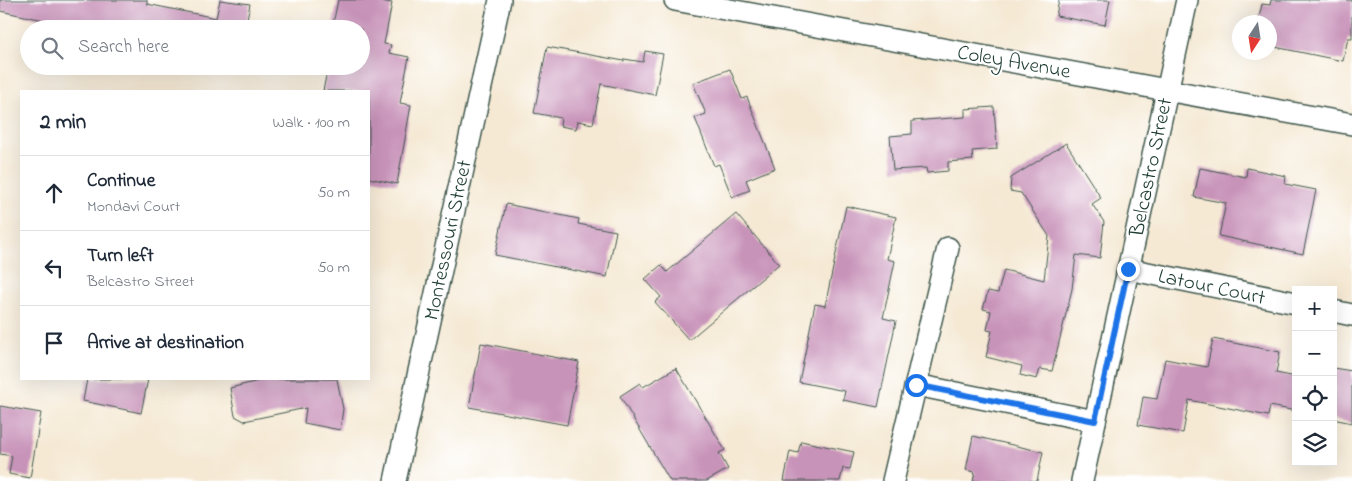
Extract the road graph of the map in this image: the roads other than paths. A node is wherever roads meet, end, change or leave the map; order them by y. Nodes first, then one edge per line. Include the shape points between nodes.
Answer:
1 (500, 0) edge
2 (675, 0) edge
3 (1187, 0) edge
4 (1166, 89) junction
5 (1352, 124) edge
6 (948, 248) dead end
7 (1128, 269) junction
8 (1292, 302) edge
9 (1337, 312) edge
10 (1352, 315) edge
11 (916, 385) junction
12 (1095, 421) junction
13 (395, 481) edge
14 (893, 481) edge
15 (1082, 481) edge

1 - 13 street, Montessouri Street
2 - 4 street, Coley Avenue
3 - 4 street, Belcastro Street
4 - 5 street, Coley Avenue
4 - 7 street, Belcastro Street
6 - 11 street
7 - 8 street, Latour Court
7 - 12 street, Belcastro Street
9 - 10 street
11 - 12 street
11 - 14 street
12 - 15 street, Belcastro Street

